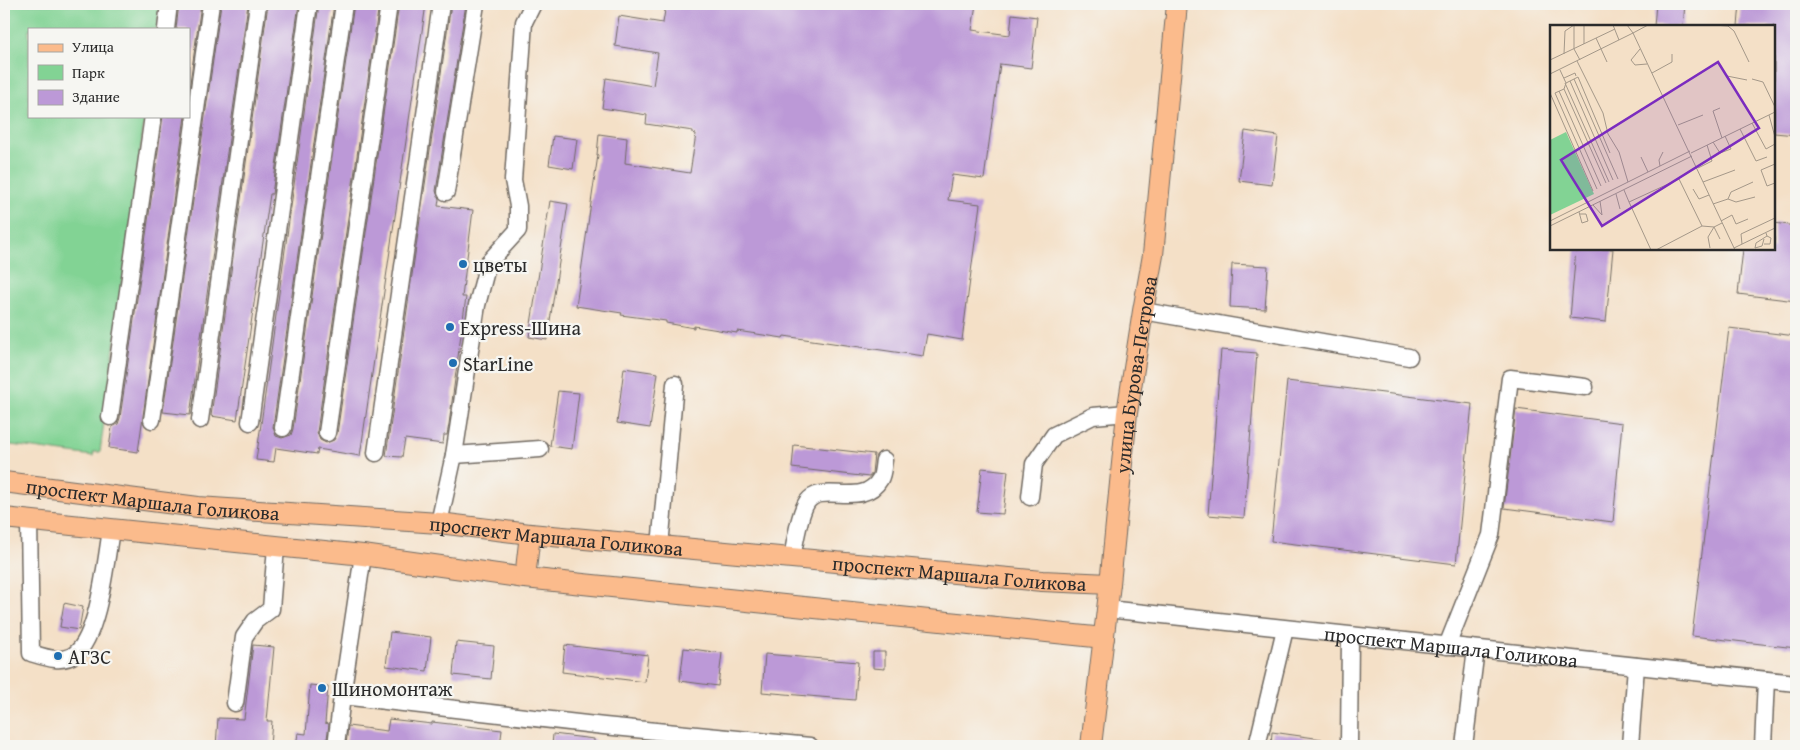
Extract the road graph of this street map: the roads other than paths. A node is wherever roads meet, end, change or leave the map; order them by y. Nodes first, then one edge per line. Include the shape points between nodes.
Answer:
1 (169, 4) edge
2 (211, 4) edge
3 (258, 4) edge
4 (309, 4) edge
5 (344, 4) edge
6 (389, 4) edge
7 (441, 4) edge
8 (476, 4) edge
9 (533, 4) edge
10 (1177, 4) edge
11 (166, 28) edge
12 (153, 118) edge
13 (446, 192) dead end
14 (1143, 311) junction
15 (1409, 356) dead end
16 (675, 384) dead end
17 (1585, 387) dead end
18 (1127, 413) junction
19 (110, 417) dead end
20 (152, 420) dead end
21 (200, 420) dead end
22 (250, 422) dead end
23 (283, 428) dead end
24 (327, 433) dead end
25 (540, 449) dead end
26 (376, 453) dead end
27 (454, 455) junction
28 (884, 460) dead end
29 (4, 482) edge
30 (1030, 497) dead end
31 (4, 518) edge
32 (29, 521) junction
33 (439, 523) junction
34 (111, 530) junction
35 (530, 534) junction
36 (276, 546) junction
37 (660, 546) junction
38 (363, 555) junction
39 (792, 558) junction
40 (525, 578) junction
41 (1110, 584) junction
42 (1107, 609) junction
43 (1285, 629) junction
44 (1350, 636) junction
45 (1104, 638) junction
46 (1447, 646) junction
47 (1476, 649) junction
48 (1636, 666) junction
49 (1766, 680) junction
50 (1796, 683) edge
51 (342, 696) junction
52 (234, 703) dead end
53 (336, 746) edge
54 (810, 746) edge
55 (1091, 746) edge
56 (1257, 746) edge
57 (1349, 746) edge
58 (1464, 746) edge
59 (1630, 746) edge
60 (1763, 746) edge

1 - 11 street
2 - 20 street
3 - 21 street
4 - 22 street
5 - 23 street
6 - 24 street
7 - 26 street
8 - 13 street
9 - 27 street via 524,22 515,151 518,230 488,263 474,323
10 - 14 main road, улица Бурова-Петрова via 1153,255
12 - 19 street
14 - 15 street
14 - 18 main road, улица Бурова-Петрова
16 - 37 street
17 - 46 street via 1510,378 1491,535
18 - 30 street via 1093,416 1054,435 1034,464
18 - 41 main road, улица Бурова-Петрова
25 - 27 street
27 - 33 street
28 - 39 street via 881,478 870,490 855,494 817,494 807,502
29 - 33 main road, проспект Маршала Голикова via 198,507
31 - 32 main road, проспект Маршала Голикова
32 - 34 main road, проспект Маршала Голикова
32 - 34 street via 31,653 56,660 75,655 88,640 98,607
33 - 35 main road, проспект Маршала Голикова
34 - 36 main road, проспект Маршала Голикова
35 - 37 main road, проспект Маршала Голикова
35 - 40 main road
36 - 38 main road, проспект Маршала Голикова
36 - 52 street via 271,610 255,621 244,637
37 - 39 main road, проспект Маршала Голикова
38 - 40 main road, проспект Маршала Голикова
38 - 51 street
39 - 41 main road, проспект Маршала Голикова via 1042,581
40 - 45 main road, проспект Маршала Голикова
41 - 42 main road, улица Бурова-Петрова
42 - 43 street, проспект Маршала Голикова
42 - 45 main road, улица Бурова-Петрова
43 - 44 street, проспект Маршала Голикова
43 - 56 street
44 - 46 street, проспект Маршала Голикова
44 - 57 street
45 - 55 main road, улица Бурова-Петрова
46 - 47 street, проспект Маршала Голикова
47 - 48 street, проспект Маршала Голикова
47 - 58 street
48 - 49 street, проспект Маршала Голикова
48 - 59 street
49 - 50 street, проспект Маршала Голикова
49 - 60 street
51 - 53 street
51 - 54 street

